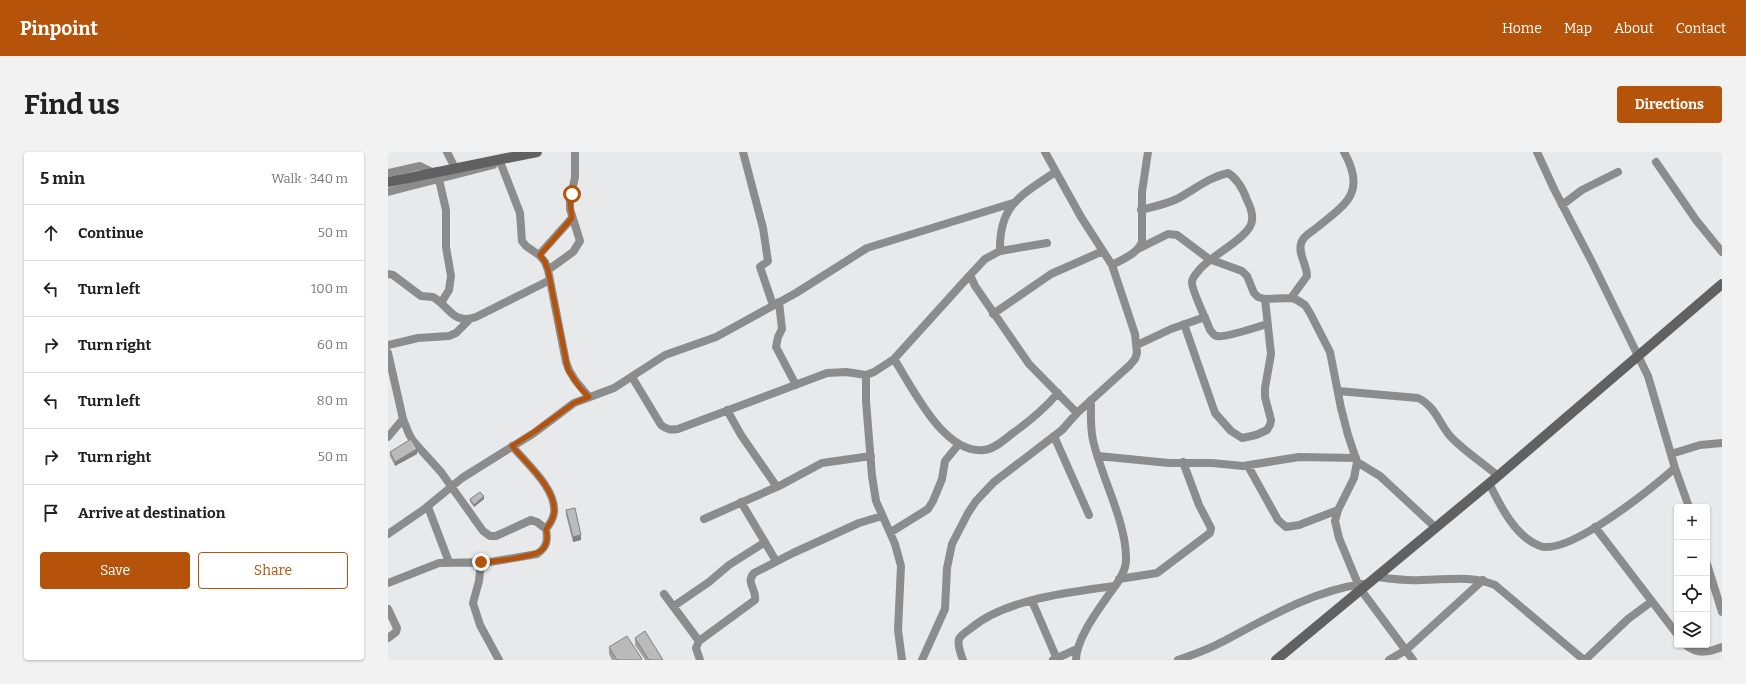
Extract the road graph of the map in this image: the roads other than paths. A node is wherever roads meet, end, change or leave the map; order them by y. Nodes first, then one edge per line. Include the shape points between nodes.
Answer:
1 (447, 152) edge
2 (537, 152) edge
3 (575, 152) edge
4 (743, 152) edge
5 (1045, 152) edge
6 (1148, 152) edge
7 (1344, 152) edge
8 (1537, 152) edge
9 (499, 159) junction
10 (1656, 162) dead end
11 (455, 168) junction
12 (1055, 172) junction
13 (1618, 172) dead end
14 (388, 173) edge
15 (436, 174) junction
16 (388, 182) edge
17 (388, 192) edge
18 (1013, 203) junction
19 (1562, 205) junction
20 (1141, 210) junction
21 (572, 218) junction
22 (1047, 243) dead end
23 (1140, 248) junction
24 (1000, 251) junction
25 (1103, 251) junction
26 (1722, 252) edge
27 (540, 255) junction
28 (1209, 259) junction
29 (1112, 265) junction
30 (548, 270) junction
31 (388, 274) edge
32 (970, 275) junction
33 (550, 280) junction
34 (1722, 284) edge
35 (1291, 298) junction
36 (1265, 299) junction
37 (441, 302) junction
38 (776, 303) junction
39 (993, 314) junction
40 (1205, 317) junction
41 (469, 320) junction
42 (1184, 324) junction
43 (1267, 324) junction
44 (388, 345) edge
45 (1137, 345) junction
46 (388, 353) edge
47 (1640, 356) junction
48 (894, 359) junction
49 (866, 374) junction
50 (632, 377) junction
51 (796, 385) junction
52 (1338, 391) junction
53 (1058, 393) junction
54 (589, 397) junction
55 (1091, 400) junction
56 (727, 410) junction
57 (1077, 413) junction
58 (402, 419) junction
59 (1054, 436) junction
60 (388, 437) edge
61 (1722, 443) edge
62 (960, 444) junction
63 (512, 446) junction
64 (1671, 454) junction
65 (871, 456) junction
66 (1098, 456) junction
67 (1356, 460) junction
68 (1183, 462) junction
69 (1248, 466) junction
70 (1675, 468) junction
71 (1498, 476) junction
72 (1489, 483) junction
73 (451, 486) junction
74 (777, 487) junction
75 (741, 502) junction
76 (1688, 504) edge
77 (428, 507) junction
78 (1338, 510) junction
79 (1089, 515) dead end
80 (882, 516) junction
81 (704, 519) dead end
82 (1595, 527) junction
83 (1436, 528) junction
84 (546, 529) junction
85 (890, 532) junction
86 (388, 534) edge
87 (765, 542) junction
88 (776, 561) junction
89 (449, 562) junction
90 (481, 562) junction
91 (1710, 574) edge
92 (1119, 579) junction
93 (1374, 580) junction
94 (1483, 580) junction
95 (388, 583) edge
96 (1115, 586) junction
97 (1360, 587) junction
98 (664, 594) dead end
99 (1032, 601) junction
100 (1652, 602) junction
101 (674, 606) junction
102 (388, 608) edge
103 (1722, 612) edge
104 (1674, 630) edge
105 (388, 638) edge
106 (699, 641) junction
107 (1722, 647) edge
108 (1691, 648) edge
109 (1077, 649) junction
110 (1406, 650) junction
111 (1055, 659) edge
112 (499, 660) edge
113 (700, 660) edge
114 (902, 660) edge
115 (922, 660) edge
116 (963, 660) edge
117 (1076, 660) edge
118 (1178, 660) edge
119 (1276, 660) edge
120 (1389, 660) edge
121 (1413, 660) edge
122 (1584, 660) edge

1 - 11 street
2 - 9 street
3 - 21 street via 575,177 570,202
4 - 38 street via 763,228 768,261 760,268
5 - 12 street
6 - 20 street
7 - 35 street via 1352,168 1353,192 1345,204 1302,239 1300,249 1307,276
8 - 19 street
9 - 11 street
9 - 15 street via 495,164
9 - 27 street via 520,213 522,241
10 - 26 street via 1696,220
11 - 15 street
12 - 18 street
12 - 25 street
13 - 19 street via 1582,190
14 - 15 street via 420,166
15 - 16 street
15 - 17 street
15 - 37 street via 446,210 446,247 451,276 449,290
18 - 24 street via 1000,233
18 - 38 street via 867,248
19 - 47 street
20 - 23 street
20 - 28 street via 1177,199 1223,174 1233,176 1250,206 1252,221 1248,232
21 - 27 street
21 - 30 street via 580,241 578,246
22 - 24 street
23 - 28 street via 1168,234 1177,235
23 - 29 street
24 - 32 street via 985,260
25 - 29 street
25 - 39 street via 1051,274
27 - 30 street
28 - 36 street via 1242,271 1254,293
28 - 40 street via 1192,280
29 - 45 street via 1126,302
30 - 33 street
31 - 37 street via 421,296 433,297
32 - 39 street
32 - 48 street
33 - 41 street
33 - 54 street via 568,370
34 - 47 street
35 - 36 street
35 - 52 street via 1305,305 1323,337 1330,352
36 - 43 street
37 - 41 street via 458,319
38 - 50 street via 716,337 657,359
38 - 51 street via 782,326 776,347
39 - 53 street via 1029,364
40 - 42 street
40 - 43 street via 1210,330 1218,336
41 - 44 street via 456,333 449,336 418,338
42 - 43 street via 1215,412 1231,431 1242,438 1267,430 1270,425 1265,397 1271,361
42 - 45 street
45 - 55 street via 1135,359
46 - 58 street
47 - 64 street
47 - 71 street
48 - 49 street via 874,372
48 - 62 street via 935,424
49 - 51 street via 836,372
49 - 65 street
50 - 54 street via 614,388
50 - 56 street via 666,429 678,429
51 - 56 street
52 - 67 street
52 - 71 street via 1424,400 1451,436
53 - 57 street
53 - 62 street via 1037,416 991,448 976,449
54 - 63 street via 574,403
55 - 57 street
55 - 66 street via 1092,432
56 - 74 street
57 - 59 street
58 - 60 street
58 - 73 street via 413,441
59 - 79 street
59 - 115 street via 994,482 976,500 968,513 948,556 946,598 942,618
61 - 64 street via 1700,444
62 - 85 street via 945,461 942,479 928,509
63 - 73 street
63 - 84 street via 551,494 554,511
64 - 70 street
65 - 74 street via 822,463
65 - 80 street via 876,501
66 - 68 street
66 - 92 street via 1126,552 1126,562
67 - 69 street via 1299,457
67 - 78 street via 1354,478
67 - 83 street via 1385,481
68 - 69 street
68 - 92 street via 1199,505 1211,528 1210,533 1157,573
69 - 78 street via 1278,520 1286,527 1299,525
70 - 76 street
70 - 82 street via 1642,495
71 - 72 street
72 - 82 street via 1506,515 1524,535 1541,547 1553,548
72 - 83 street
73 - 77 street
73 - 84 street via 482,532 490,536 504,533 531,520
74 - 75 street
75 - 81 street
75 - 87 street
77 - 86 street
77 - 89 street
78 - 97 street via 1336,529
80 - 85 street
80 - 88 street via 859,523
82 - 100 street
83 - 93 street
84 - 90 street via 546,544 536,554
85 - 114 street via 899,555 902,572 898,630
87 - 88 street
87 - 101 street
88 - 106 street via 759,569 750,578 756,595 755,600
89 - 90 street
89 - 95 street via 432,564
90 - 112 street via 473,602 480,625
91 - 103 street
92 - 96 street
93 - 94 street
93 - 97 street
94 - 110 street
94 - 122 street via 1505,592
96 - 99 street via 1066,592
96 - 109 street
97 - 110 street
97 - 118 street via 1322,594 1294,605 1255,623 1220,644
97 - 119 street
98 - 101 street
99 - 111 street
99 - 116 street via 998,612 974,625 959,639 958,645
100 - 104 street
100 - 122 street via 1616,628
101 - 106 street
102 - 105 street via 397,628
106 - 113 street via 696,648
107 - 108 street via 1711,651 1696,651
109 - 111 street
109 - 117 street
110 - 120 street
110 - 121 street

